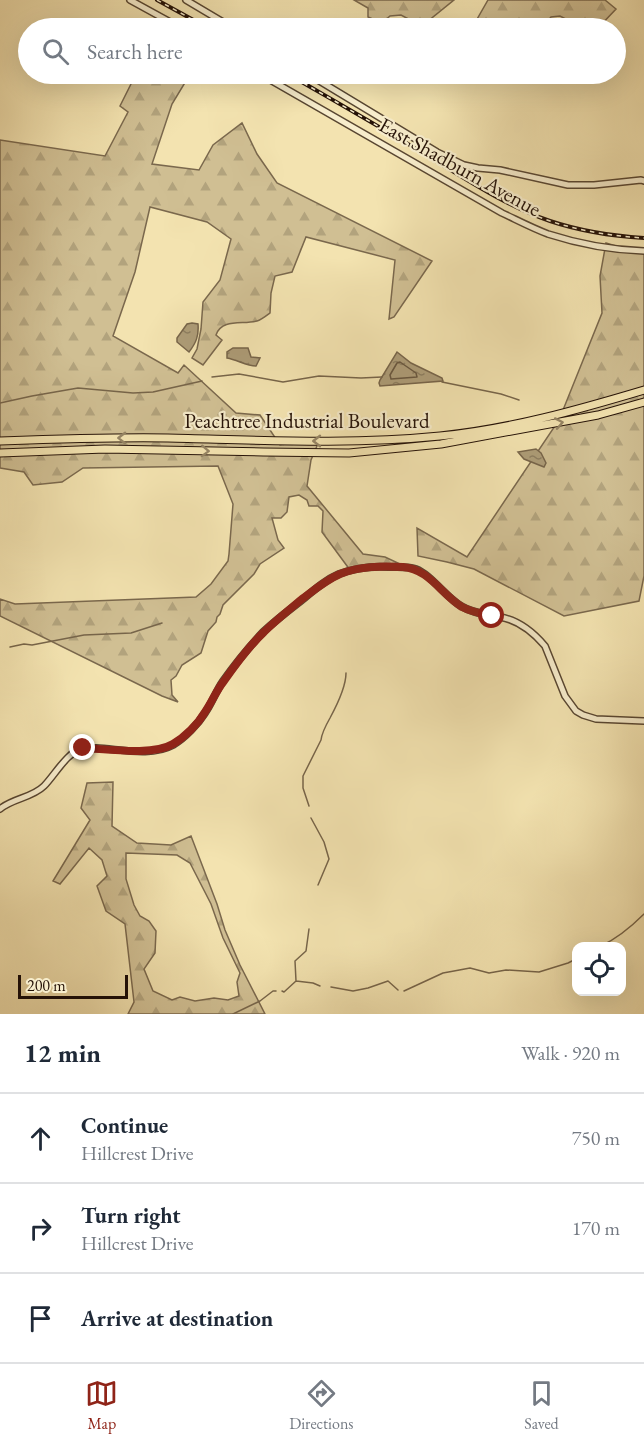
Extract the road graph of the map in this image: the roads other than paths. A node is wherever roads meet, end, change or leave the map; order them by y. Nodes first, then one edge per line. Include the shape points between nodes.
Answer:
1 (130, 0) edge
2 (186, 0) edge
3 (163, 18) edge
4 (216, 18) edge
5 (278, 84) edge
6 (325, 84) edge
7 (644, 181) edge
8 (644, 251) edge
9 (644, 390) edge
10 (644, 402) edge
11 (0, 441) edge
12 (0, 453) edge
13 (644, 721) edge
14 (0, 808) edge

1 - 3 street
2 - 4 street
5 - 8 street, East Shadburn Avenue via 502,213 551,234 627,251
6 - 7 street via 464,165 568,184
9 -> 11 main road, Peachtree Industrial Boulevard via 520,424 441,436 349,441 105,437
12 -> 10 main road, Peachtree Industrial Boulevard via 105,449 358,452 507,433
13 - 14 street via 596,718 576,711 565,696 545,646 512,621 462,607 415,569 359,568 324,583 263,632 222,683 204,714 173,744 140,751 83,748 71,755 38,791

